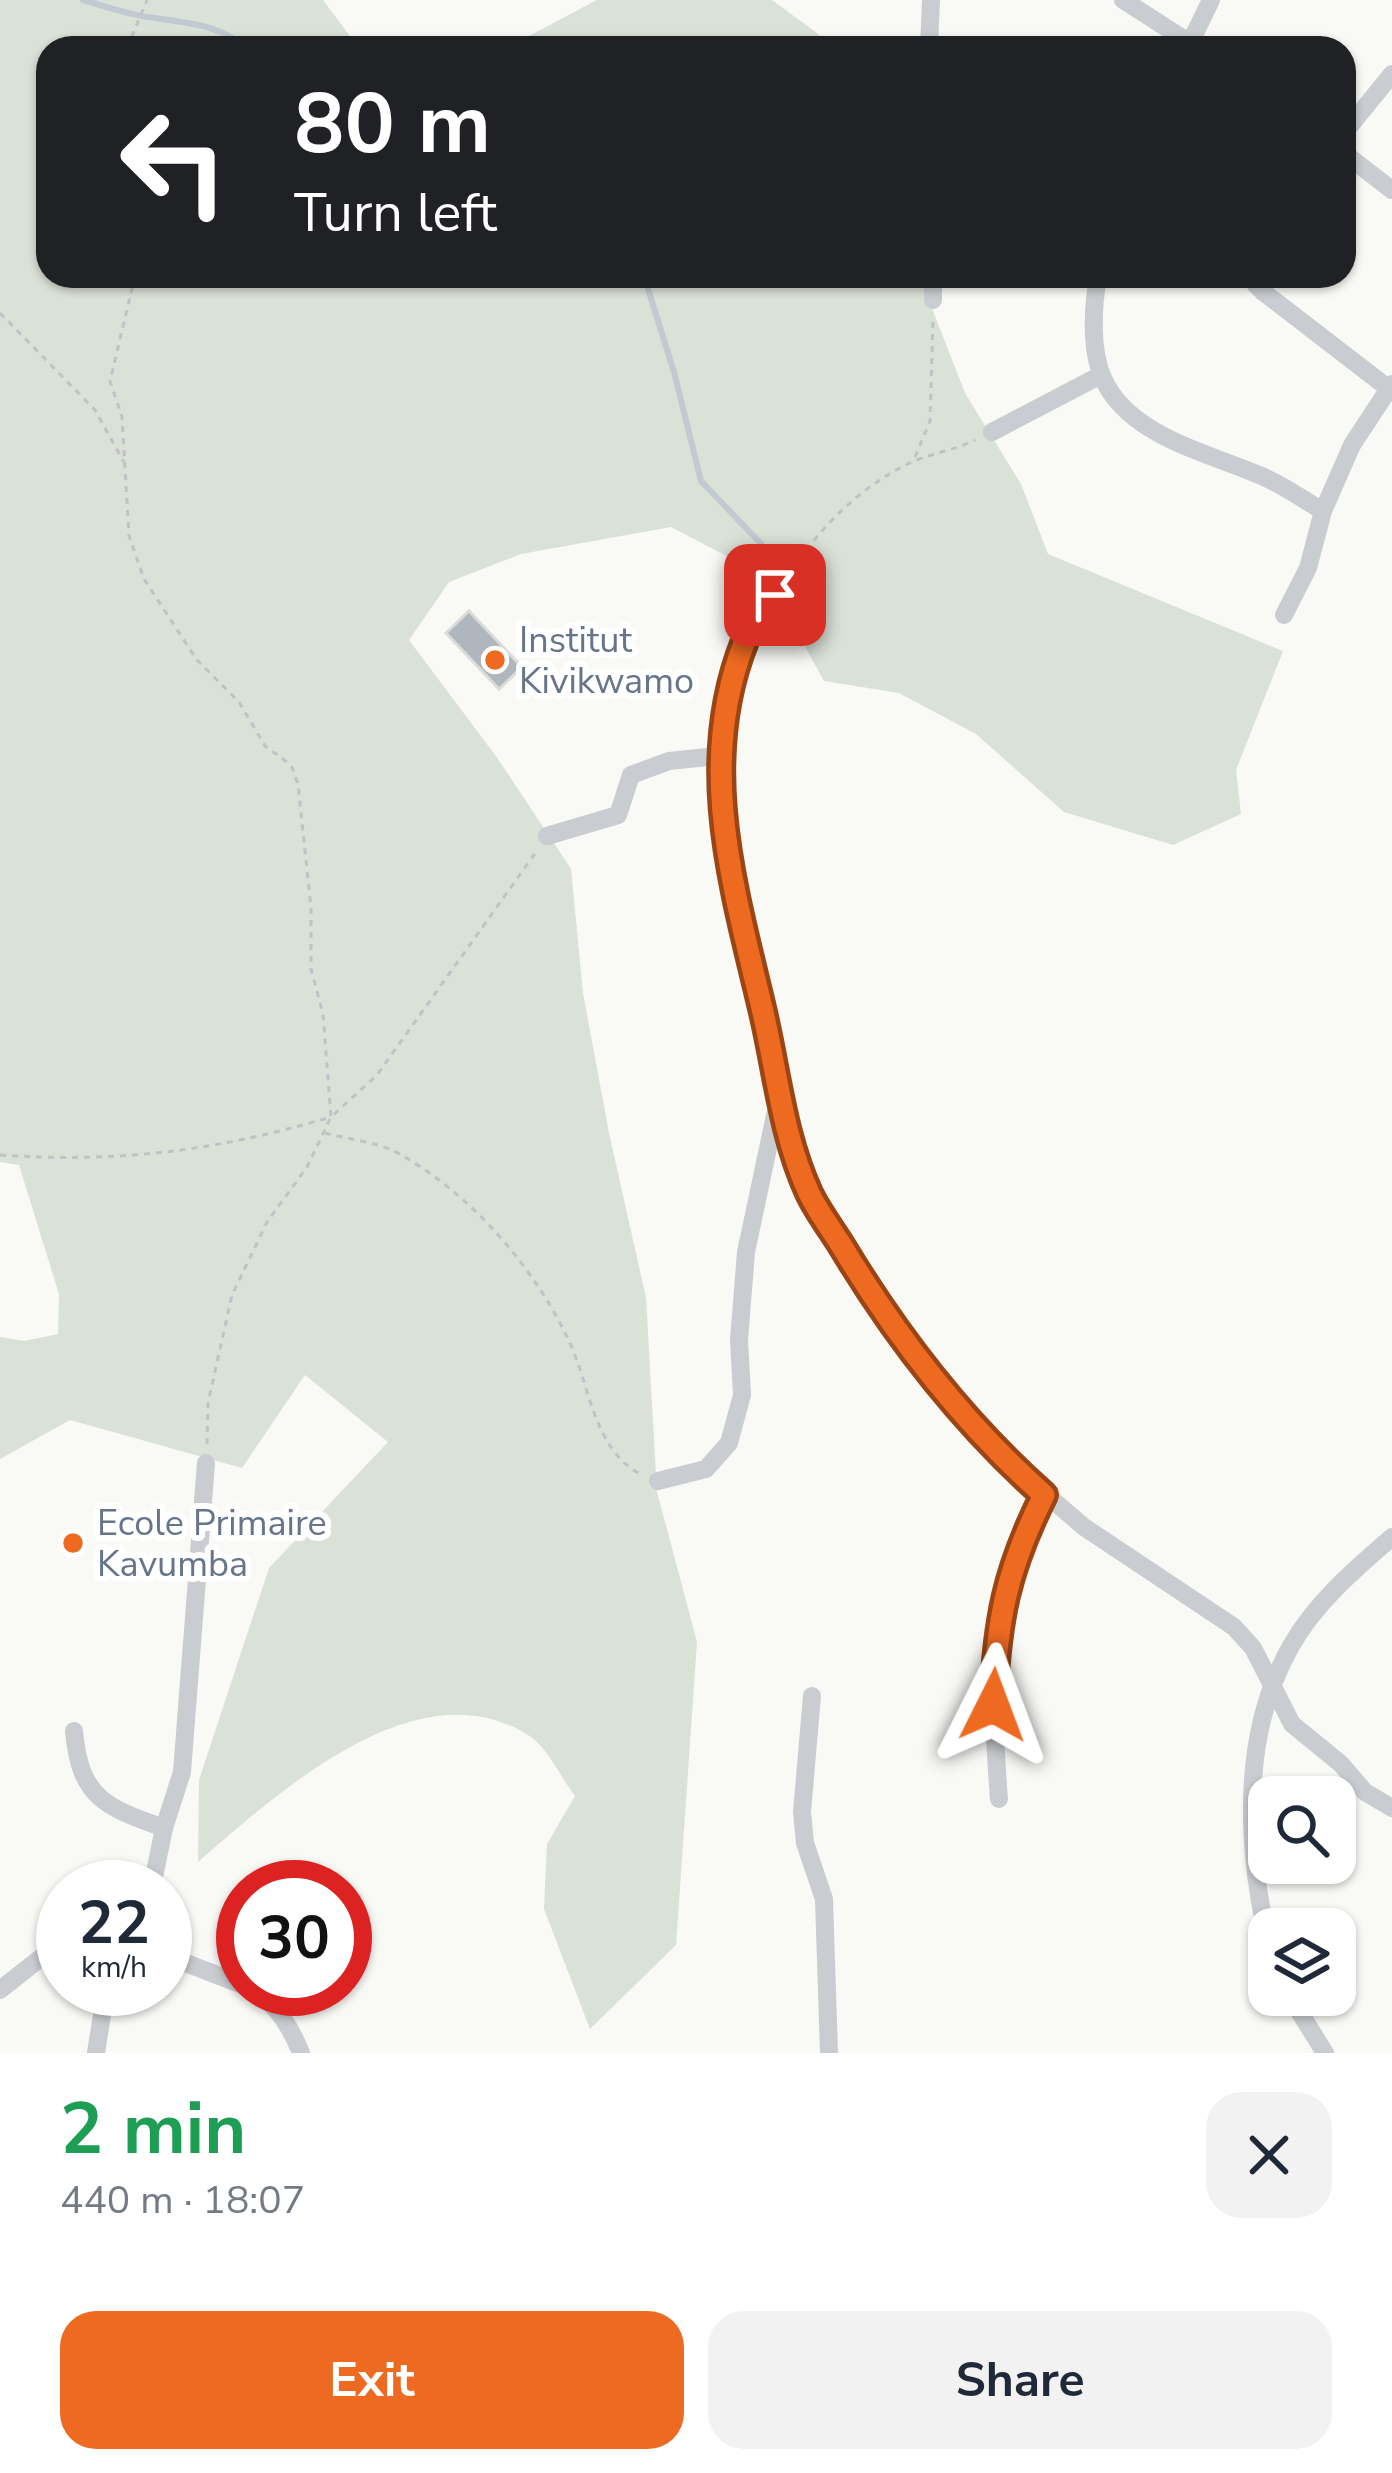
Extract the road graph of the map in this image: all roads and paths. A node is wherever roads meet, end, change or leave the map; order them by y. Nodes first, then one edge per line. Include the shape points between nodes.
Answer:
1 (147, 0) edge
2 (931, 0) edge
3 (1123, 0) edge
4 (1211, 0) edge
5 (132, 36) edge
6 (929, 36) edge
7 (1180, 36) edge
8 (1197, 36) edge
9 (1392, 74) edge
10 (1356, 118) edge
11 (1356, 162) edge
12 (1392, 190) edge
13 (132, 288) edge
14 (933, 288) edge
15 (1097, 288) edge
16 (1259, 288) edge
17 (933, 300) joint
18 (0, 314) edge
19 (1101, 375) junction
20 (1391, 388) edge
21 (992, 432) joint
22 (914, 461) junction
23 (125, 466) junction
24 (1323, 511) junction
25 (775, 595) joint
26 (1284, 615) dead end
27 (718, 756) junction
28 (547, 836) joint
29 (778, 1102) junction
30 (331, 1117) junction
31 (323, 1133) junction
32 (0, 1155) edge
33 (206, 1463) joint
34 (658, 1481) joint
35 (1044, 1495) junction
36 (1392, 1537) edge
37 (1270, 1688) junction
38 (812, 1696) dead end
39 (74, 1731) dead end
40 (999, 1799) dead end
41 (1392, 1808) edge
42 (164, 1828) junction
43 (157, 1860) edge
44 (1260, 1908) edge
45 (36, 1962) edge
46 (0, 1990) edge
47 (102, 2016) edge
48 (281, 2016) edge
49 (1302, 2016) edge
50 (96, 2053) edge
51 (301, 2053) edge
52 (829, 2053) edge
53 (1325, 2053) edge

1 - 5 path
2 - 6 street
3 - 7 street
4 - 8 street
9 - 10 street
11 - 12 street
13 - 23 path via 110,381
14 - 17 street
15 - 19 street
16 - 20 street
17 - 22 path via 930,422
18 - 23 path via 95,410
19 - 21 street
19 - 24 street via 1137,420
20 - 24 street via 1352,445
21 - 22 path
22 - 25 path via 851,498
23 - 30 path via 129,536 144,579 197,660 238,702 265,746 291,765 298,784
24 - 26 street
25 - 27 street via 746,637
27 - 28 street via 631,775 618,815
27 - 29 street via 733,892
28 - 30 path via 377,1075
29 - 34 street via 746,1252 742,1395 729,1443 706,1469
29 - 35 street via 810,1194 855,1268 928,1372
30 - 31 path
30 - 32 path via 167,1155
31 - 33 path via 232,1295 208,1402
31 - 34 path via 392,1150 471,1203 568,1339 608,1444 634,1472
33 - 42 street via 182,1772
35 - 37 street via 1234,1627
35 - 40 street via 1004,1593 993,1705
36 - 37 street via 1293,1642
37 - 41 street via 1292,1724
37 - 44 street via 1251,1817
38 - 52 street via 802,1812 824,1900
39 - 42 street via 77,1761 97,1798
42 - 43 street
45 - 46 street
47 - 50 street
48 - 51 street
49 - 53 street

